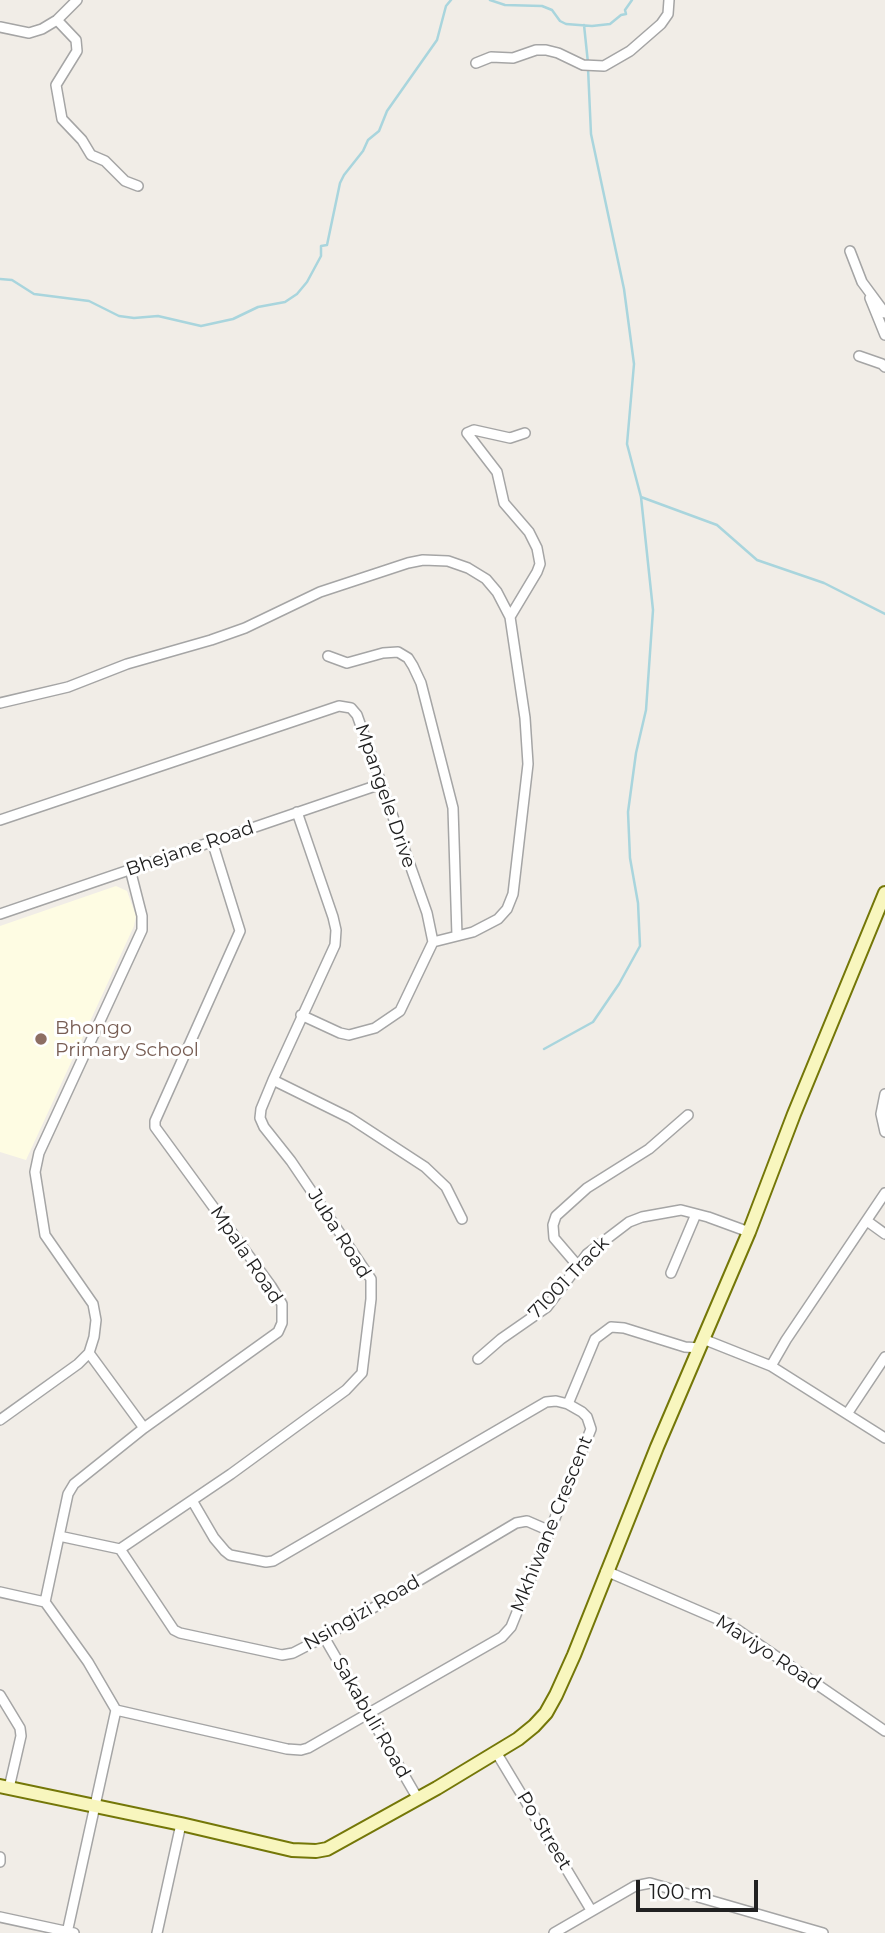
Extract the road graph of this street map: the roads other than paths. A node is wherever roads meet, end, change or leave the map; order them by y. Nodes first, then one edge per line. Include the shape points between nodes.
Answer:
1 (78, 0) edge
2 (669, 0) edge
3 (57, 20) junction
4 (0, 27) edge
5 (476, 63) dead end
6 (138, 186) dead end
7 (850, 251) dead end
8 (869, 293) junction
9 (885, 313) edge
10 (885, 335) edge
11 (859, 356) dead end
12 (885, 367) edge
13 (525, 433) dead end
14 (510, 617) junction
15 (328, 656) dead end
16 (0, 704) edge
17 (381, 784) junction
18 (297, 812) junction
19 (0, 820) edge
20 (212, 841) junction
21 (130, 869) junction
22 (885, 893) edge
23 (0, 914) edge
24 (457, 936) junction
25 (433, 942) junction
26 (301, 1015) junction
27 (273, 1080) junction
28 (885, 1094) edge
29 (688, 1115) dead end
30 (885, 1132) edge
31 (885, 1193) edge
32 (696, 1214) junction
33 (462, 1219) dead end
34 (867, 1221) junction
35 (748, 1232) junction
36 (885, 1234) edge
37 (578, 1266) junction
38 (671, 1273) dead end
39 (701, 1343) junction
40 (89, 1353) junction
41 (885, 1357) edge
42 (478, 1359) dead end
43 (771, 1366) junction
44 (568, 1404) junction
45 (847, 1413) junction
46 (0, 1420) edge
47 (144, 1428) junction
48 (885, 1438) edge
49 (193, 1502) junction
50 (550, 1531) junction
51 (59, 1536) junction
52 (120, 1549) junction
53 (606, 1571) junction
54 (0, 1592) edge
55 (45, 1602) junction
56 (324, 1637) junction
57 (0, 1695) edge
58 (116, 1710) junction
59 (368, 1713) junction
60 (885, 1731) edge
61 (496, 1752) junction
62 (4, 1787) edge
63 (418, 1799) junction
64 (95, 1806) junction
65 (181, 1824) junction
66 (591, 1910) junction
67 (0, 1917) edge
68 (69, 1932) edge
69 (157, 1933) edge
70 (554, 1933) edge
71 (823, 1933) edge

1 - 3 street
2 - 5 street via 661,24 604,66 583,65 546,50
3 - 4 street via 29,33
3 - 6 street via 76,40 77,51 57,85 62,119 91,155
7 - 8 street
8 - 9 street
8 - 10 street
11 - 12 street
13 - 14 street via 510,439 474,430 467,433 497,472 504,503 533,538 539,555 537,572
14 - 16 street via 486,579 448,561 423,560 339,585 211,640
14 - 24 street via 528,764 513,894 498,919
15 - 24 street via 347,663 398,652 408,658 421,683 453,808
17 - 18 street, Bhejane Road
17 - 19 street, Mpangele Drive via 356,715 351,708 339,706
17 - 25 street, Mpangele Drive
18 - 20 street, Bhejane Road
18 - 26 street, Juba Road via 336,930 335,945
20 - 21 street, Bhejane Road
20 - 47 street, Mpala Road via 240,931 155,1126 271,1286 283,1315 278,1332
21 - 23 street, Bhejane Road
21 - 40 street via 142,930 39,1153 35,1172 46,1236 93,1304 96,1320
22 - 35 street
24 - 25 street
25 - 26 street via 400,1010 375,1028 349,1035
26 - 27 street, Juba Road
27 - 33 street via 350,1118 425,1167 446,1186
27 - 49 street, Juba Road via 261,1109 264,1127 371,1279 362,1373 346,1390
28 - 30 street via 881,1114
29 - 37 street via 649,1149 586,1188 556,1216 554,1238
31 - 34 street
32 - 35 street, 71001 Track
32 - 37 street, 71001 Track via 668,1211 629,1222 596,1245
32 - 38 street
34 - 36 street
34 - 43 street
35 - 39 street
37 - 42 street, 71001 Track via 547,1307
39 - 43 street
39 - 44 street via 685,1347 611,1327 595,1339
39 - 53 street
40 - 46 street
40 - 47 street
41 - 45 street
43 - 45 street
44 - 49 street via 551,1401 537,1406 273,1562 225,1551
44 - 50 street, Mkhiwane Crescent via 587,1417 591,1429
45 - 48 street
47 - 51 street, Mpala Road via 74,1484
49 - 52 street, Juba Road
50 - 56 street, Nsingizi Road via 527,1521 516,1523
50 - 59 street, Mkhiwane Crescent via 505,1634
51 - 52 street
51 - 55 street, Mpala Road
52 - 56 street, Nsingizi Road via 165,1620 180,1633 282,1656
53 - 60 street, Maviyo Road via 729,1624
53 - 61 street via 546,1713
54 - 55 street
55 - 58 street
56 - 59 street, Sakabuli Road
57 - 62 street via 20,1728
58 - 59 street, Mkhiwane Crescent via 294,1750 308,1748
58 - 64 street
59 - 63 street, Sakabuli Road
61 - 63 street
61 - 66 street, Po Street
62 - 64 street
63 - 65 street via 316,1851 292,1850
64 - 65 street
64 - 68 street
65 - 69 street
66 - 70 street
66 - 71 street via 635,1886 650,1883
67 - 68 street

